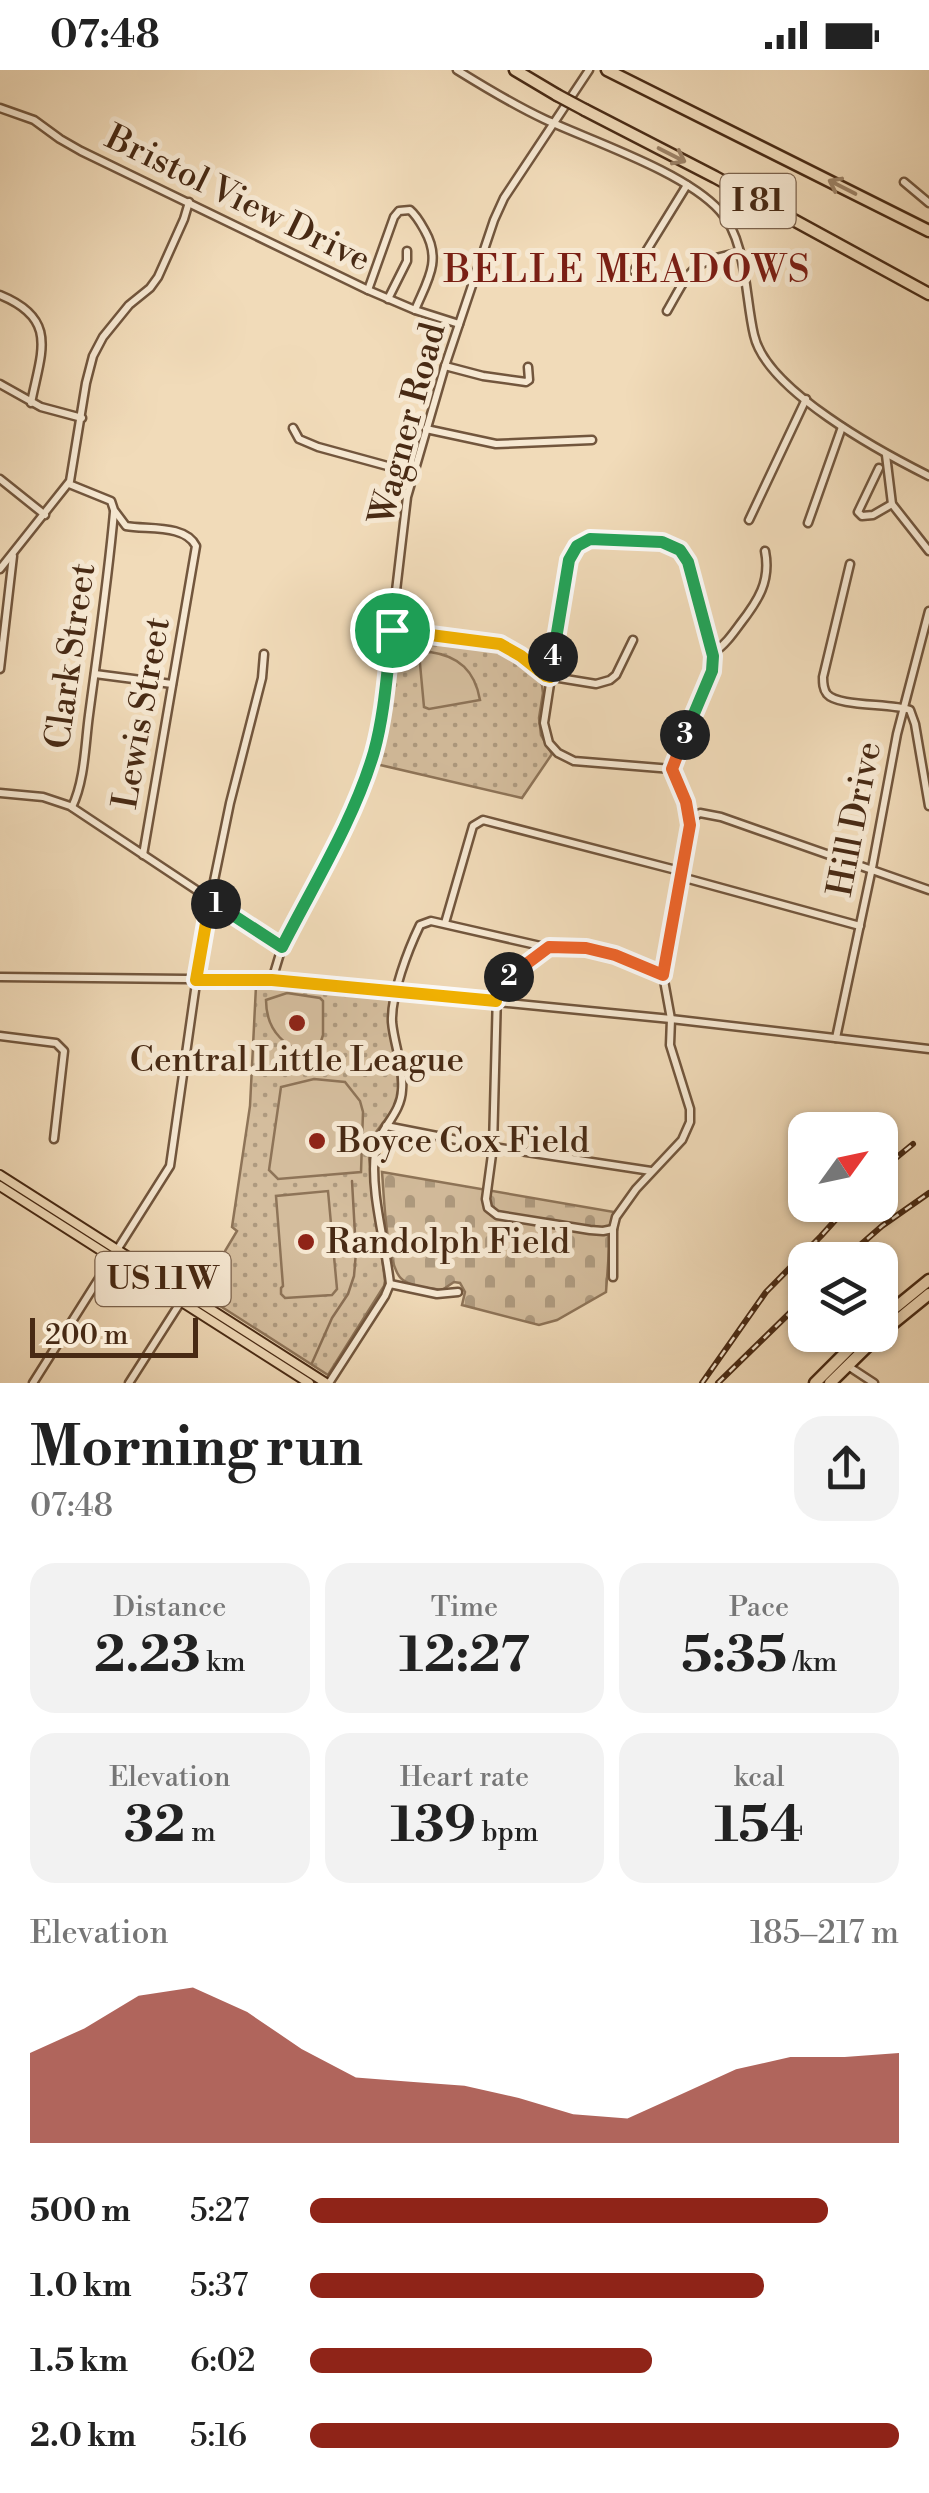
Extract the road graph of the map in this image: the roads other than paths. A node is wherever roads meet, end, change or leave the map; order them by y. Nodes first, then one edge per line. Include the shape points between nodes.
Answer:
1 (458, 70) edge
2 (515, 70) edge
3 (590, 70) edge
4 (610, 72) edge
5 (0, 108) edge
6 (554, 124) junction
7 (904, 182) dead end
8 (687, 185) junction
9 (189, 202) junction
10 (929, 203) edge
11 (929, 231) edge
12 (407, 251) dead end
13 (739, 253) junction
14 (634, 271) dead end
15 (368, 290) junction
16 (929, 294) edge
17 (0, 296) edge
18 (388, 299) junction
19 (415, 310) junction
20 (667, 311) dead end
21 (459, 324) junction
22 (445, 366) junction
23 (528, 367) dead end
24 (0, 384) edge
25 (806, 399) junction
26 (31, 403) junction
27 (82, 418) junction
28 (842, 426) junction
29 (293, 428) dead end
30 (426, 429) junction
31 (592, 440) dead end
32 (886, 454) junction
33 (879, 468) dead end
34 (413, 473) junction
35 (929, 476) edge
36 (0, 479) edge
37 (69, 484) junction
38 (892, 504) junction
39 (114, 510) junction
40 (44, 515) junction
41 (749, 520) dead end
42 (808, 523) dead end
43 (14, 551) junction
44 (929, 551) edge
45 (765, 552) dead end
46 (850, 564) dead end
47 (0, 569) edge
48 (929, 612) edge
49 (392, 630) junction
50 (633, 640) dead end
51 (713, 653) junction
52 (264, 654) dead end
53 (0, 669) edge
54 (94, 674) junction
55 (550, 677) junction
56 (172, 684) junction
57 (905, 708) junction
58 (672, 769) junction
59 (0, 794) edge
60 (929, 806) edge
61 (72, 807) junction
62 (689, 820) junction
63 (143, 855) junction
64 (872, 868) junction
65 (681, 874) junction
66 (929, 890) edge
67 (210, 900) junction
68 (445, 923) junction
69 (860, 926) junction
70 (282, 947) junction
71 (549, 947) junction
72 (663, 975) junction
73 (0, 977) edge
74 (196, 980) junction
75 (272, 980) junction
76 (396, 990) junction
77 (496, 1001) junction
78 (671, 1019) junction
79 (0, 1036) edge
80 (836, 1038) junction
81 (929, 1050) edge
82 (400, 1104) junction
83 (386, 1126) junction
84 (407, 1130) junction
85 (54, 1139) dead end
86 (493, 1148) junction
87 (653, 1171) junction
88 (0, 1175) edge
89 (0, 1186) edge
90 (613, 1228) junction
91 (115, 1254) junction
92 (614, 1277) dead end
93 (929, 1280) edge
94 (390, 1284) junction
95 (458, 1292) dead end
96 (184, 1298) junction
97 (924, 1298) edge
98 (898, 1311) edge
99 (898, 1319) edge
100 (851, 1352) edge
101 (857, 1352) edge
102 (844, 1362) junction
103 (33, 1383) edge
104 (129, 1383) edge
105 (309, 1383) edge
106 (327, 1383) edge
107 (814, 1383) edge
108 (830, 1383) edge
109 (874, 1383) edge

1 - 6 street
2 -> 16 highway, I 81, bridge
3 - 6 street, Wagner Road
11 -> 4 highway, I 81
5 - 9 street, Bristol View Drive
6 - 8 street
6 - 21 street, Wagner Road via 500,206
7 - 10 street
8 - 13 street via 724,216
8 - 14 street
9 - 15 street, Bristol View Drive
9 - 27 street via 158,277 97,346
12 - 18 street
13 - 20 street via 695,267
13 - 25 street via 760,352
15 - 18 street, Bristol View Drive
15 - 19 street via 394,217 410,210 434,255
17 - 26 street via 29,310 40,329
18 - 19 street, Bristol View Drive
19 - 21 street, Bristol View Drive
21 - 22 street, Wagner Road
22 - 23 street via 526,382
22 - 30 street, Wagner Road
24 - 26 street
25 - 28 street
25 - 41 street
26 - 27 street
27 - 37 street
28 - 32 street
28 - 42 street
29 - 34 street via 318,447
30 - 31 street via 496,444
30 - 34 street, Wagner Road
32 - 35 street
32 - 38 street
33 - 38 street via 858,509 862,516 873,515
34 - 49 street, Wagner Road
36 - 40 street
37 - 39 street via 108,498
37 - 40 street
38 - 44 street
39 - 54 street, Clark Street
39 - 56 street, Lewis Street via 130,528 158,528 191,538 196,546
40 - 43 street
43 - 47 street
43 - 53 street
45 - 51 street via 767,576 759,598
46 - 57 street via 824,689 837,700
48 - 57 street, Hill Drive
49 - 55 street via 500,644
49 - 70 street, Wagner Road via 372,756
50 - 55 street via 610,680
51 - 55 street via 680,550 662,542 590,539 569,560
51 - 58 street via 712,671
52 - 67 street
54 - 56 street
54 - 61 street, Clark Street
55 - 58 street via 544,730 558,753 581,762
56 - 63 street, Lewis Street
57 - 60 street via 915,724
57 - 64 street, Hill Drive
58 - 62 street
59 - 61 street
61 - 63 street
62 - 64 street via 700,813 721,817
62 - 65 street
63 - 67 street
64 - 66 street
64 - 69 street, Hill Drive
65 - 68 street via 483,820 473,826
65 - 69 street
65 - 72 street
67 - 70 street
67 - 74 street
68 - 71 street
68 - 76 street via 420,926
69 - 80 street, Hill Drive
70 - 75 street, Wagner Road
71 - 72 street via 615,955
71 - 77 street via 498,988
72 - 78 street
73 - 74 street
74 - 75 street
74 - 91 street via 170,1166
75 - 76 street
76 - 77 street
76 - 82 street via 392,1023
77 - 78 street
77 - 86 street
78 - 80 street
78 - 87 street via 670,1045 690,1122
79 - 85 street via 56,1043 64,1051
80 - 81 street
82 - 83 street
82 - 84 street
83 - 84 street
83 - 94 street via 374,1162
84 - 86 street
86 - 87 street
86 - 90 street via 487,1193 488,1208 497,1215
87 - 90 street
88 - 91 main road, US 11W
89 - 91 main road, US 11W
90 - 92 street
91 - 96 main road, US 11W
91 - 103 street
93 - 97 highway
94 - 95 street
94 - 106 street
96 - 104 street
96 - 105 main road, US 11W
96 - 106 main road, US 11W
97 - 98 highway
97 - 99 highway
100 - 102 highway
101 - 102 highway
102 - 107 highway
102 - 108 highway
102 - 109 street

